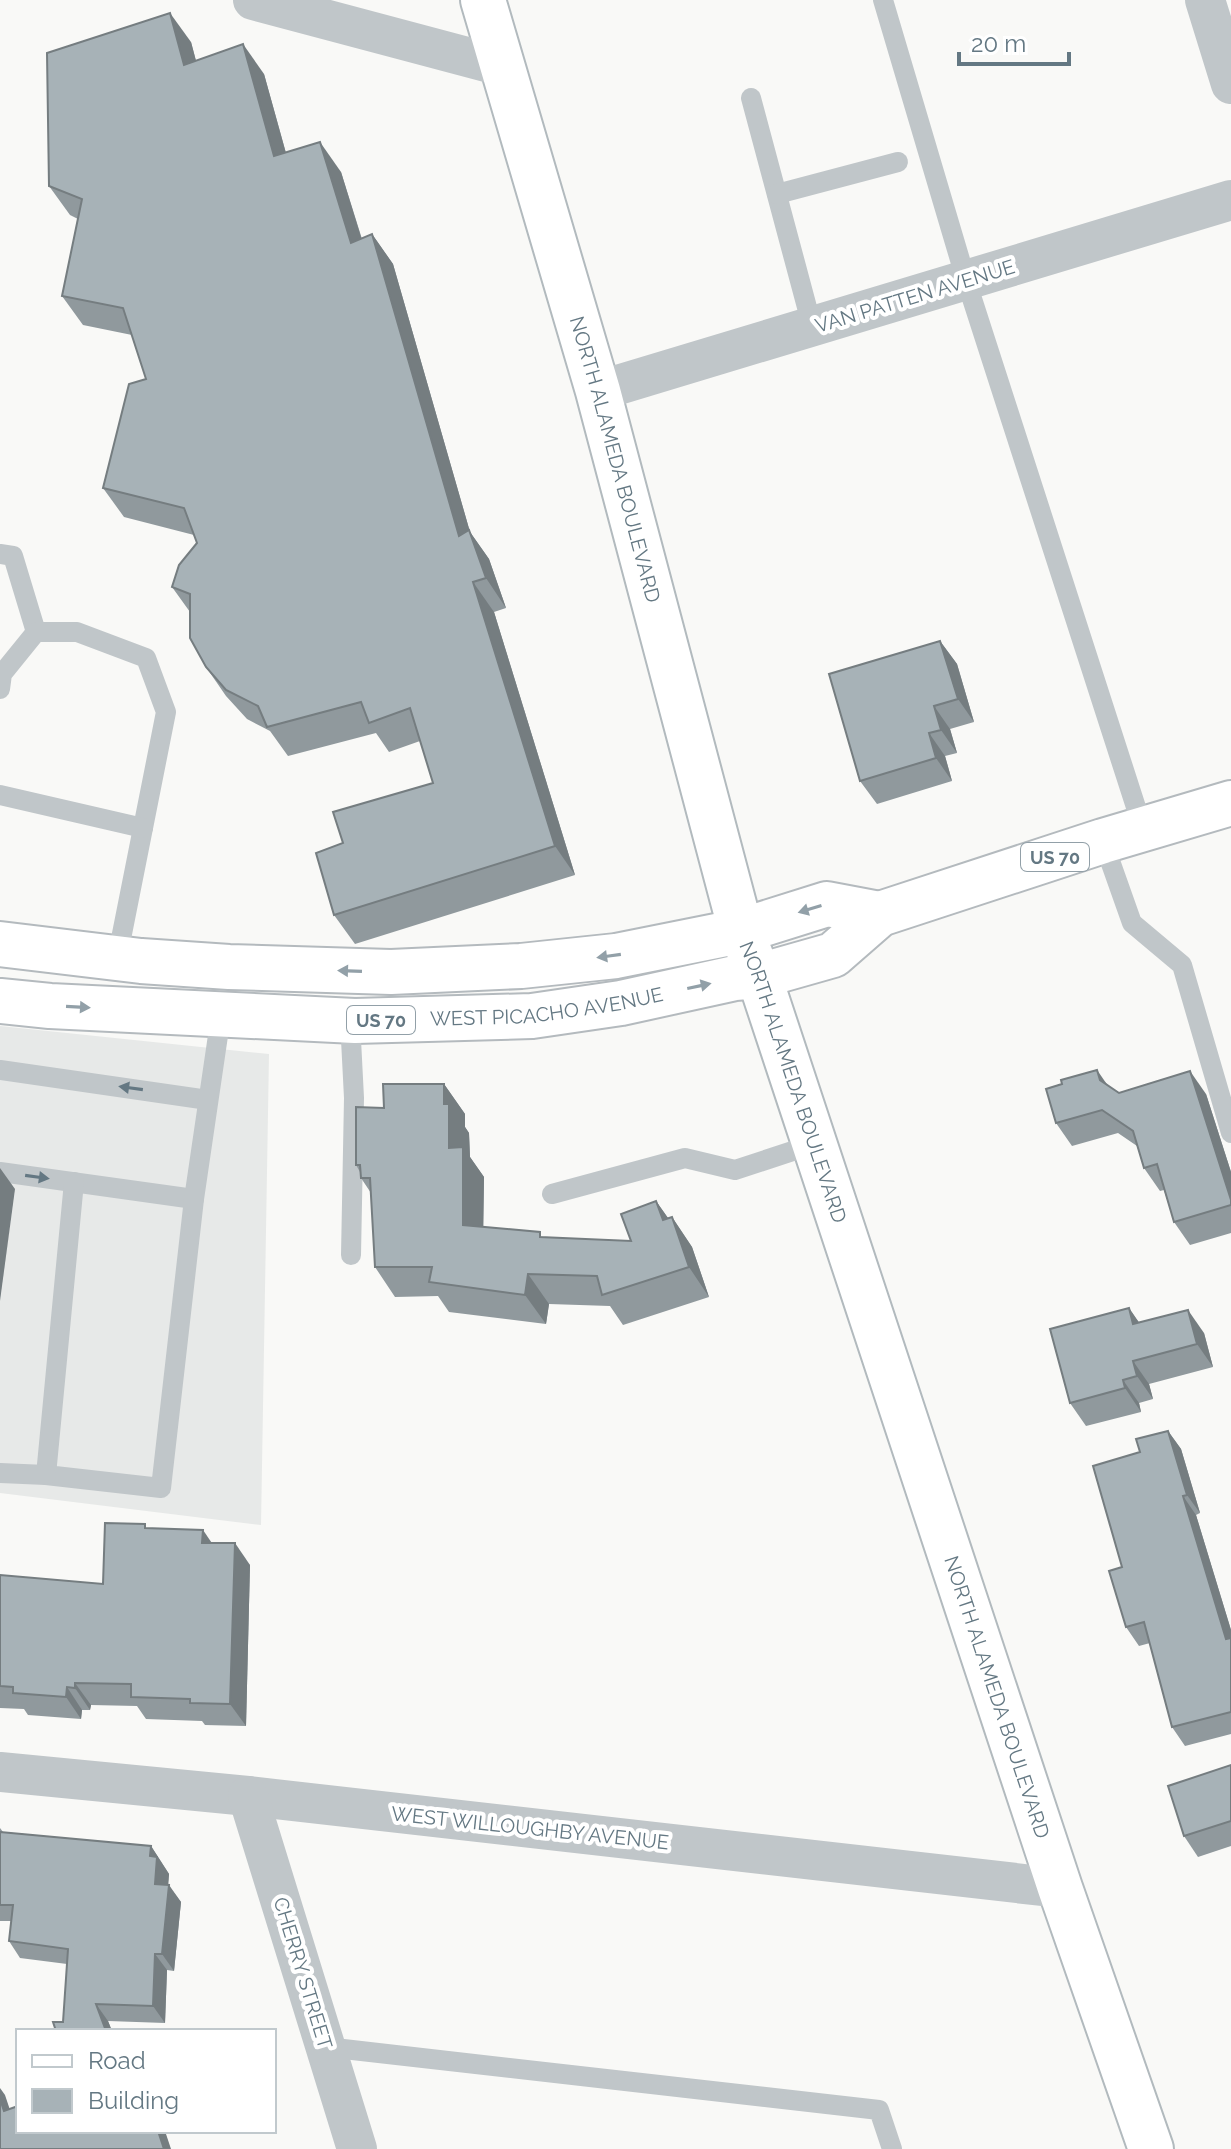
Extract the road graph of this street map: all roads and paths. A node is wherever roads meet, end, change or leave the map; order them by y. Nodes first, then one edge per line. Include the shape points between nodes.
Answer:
1 (253, 0) edge
2 (483, 0) edge
3 (883, 0) edge
4 (1205, 0) edge
5 (501, 66) junction
6 (1231, 84) edge
7 (751, 98) dead end
8 (898, 162) dead end
9 (777, 194) junction
10 (1231, 200) edge
11 (966, 280) junction
12 (812, 326) junction
13 (598, 391) junction
14 (0, 554) edge
15 (36, 632) junction
16 (0, 689) edge
17 (0, 795) edge
18 (1231, 803) edge
19 (143, 828) junction
20 (1123, 835) junction
21 (880, 914) junction
22 (741, 931) junction
23 (0, 944) edge
24 (117, 959) junction
25 (759, 976) junction
26 (0, 1001) edge
27 (221, 1015) junction
28 (350, 1020) junction
29 (0, 1070) edge
30 (208, 1100) junction
31 (1231, 1133) edge
32 (814, 1144) junction
33 (0, 1172) edge
34 (74, 1182) junction
35 (552, 1194) dead end
36 (194, 1199) junction
37 (351, 1255) dead end
38 (0, 1473) edge
39 (46, 1475) junction
40 (0, 1772) edge
41 (248, 1796) junction
42 (1060, 1888) junction
43 (326, 2047) junction
44 (357, 2149) edge
45 (892, 2149) edge
46 (1151, 2149) edge

1 - 5 street
2 - 5 main road, NORTH ALAMEDA BOULEVARD
3 - 11 lane
4 - 6 street
5 - 13 main road, NORTH ALAMEDA BOULEVARD
7 - 9 lane
8 - 9 lane
9 - 12 lane
10 - 11 street, VAN PATTEN AVENUE
11 - 12 street, VAN PATTEN AVENUE
11 - 20 lane
12 - 13 street, VAN PATTEN AVENUE
13 - 22 main road, NORTH ALAMEDA BOULEVARD
14 - 15 lane via 13,556
15 - 16 lane via 2,674
15 - 19 lane via 77,632 146,658 166,712
17 - 19 lane
18 - 20 main road, WEST PICACHO AVENUE / US 70
19 - 24 lane
20 - 21 main road, WEST PICACHO AVENUE / US 70
20 - 31 lane via 1132,923 1182,965
21 -> 22 main road, WEST PICACHO AVENUE / US 70 via 827,904
21 - 25 main road, WEST PICACHO AVENUE / US 70 via 833,955
22 -> 24 main road, WEST PICACHO AVENUE / US 70 via 616,956 391,972
22 - 25 main road, NORTH ALAMEDA BOULEVARD
23 - 24 main road, WEST PICACHO AVENUE / US 70
28 -> 25 main road, WEST PICACHO AVENUE / US 70 via 532,1016
25 - 32 main road, NORTH ALAMEDA BOULEVARD
26 -> 27 main road, WEST PICACHO AVENUE / US 70
27 - 28 main road, WEST PICACHO AVENUE / US 70
27 - 30 lane
28 - 37 lane
30 -> 29 lane
30 - 36 lane
32 - 35 lane via 735,1170 685,1158
32 - 42 main road, NORTH ALAMEDA BOULEVARD
33 -> 34 lane
34 - 36 lane
34 - 39 lane
36 - 39 lane via 161,1488
38 - 39 lane
40 - 41 street, WEST WILLOUGHBY AVENUE
41 - 42 street, WEST WILLOUGHBY AVENUE
41 - 43 street, CHERRY STREET
42 - 46 main road, NORTH ALAMEDA BOULEVARD
43 - 44 street, CHERRY STREET
43 - 45 lane via 879,2110

